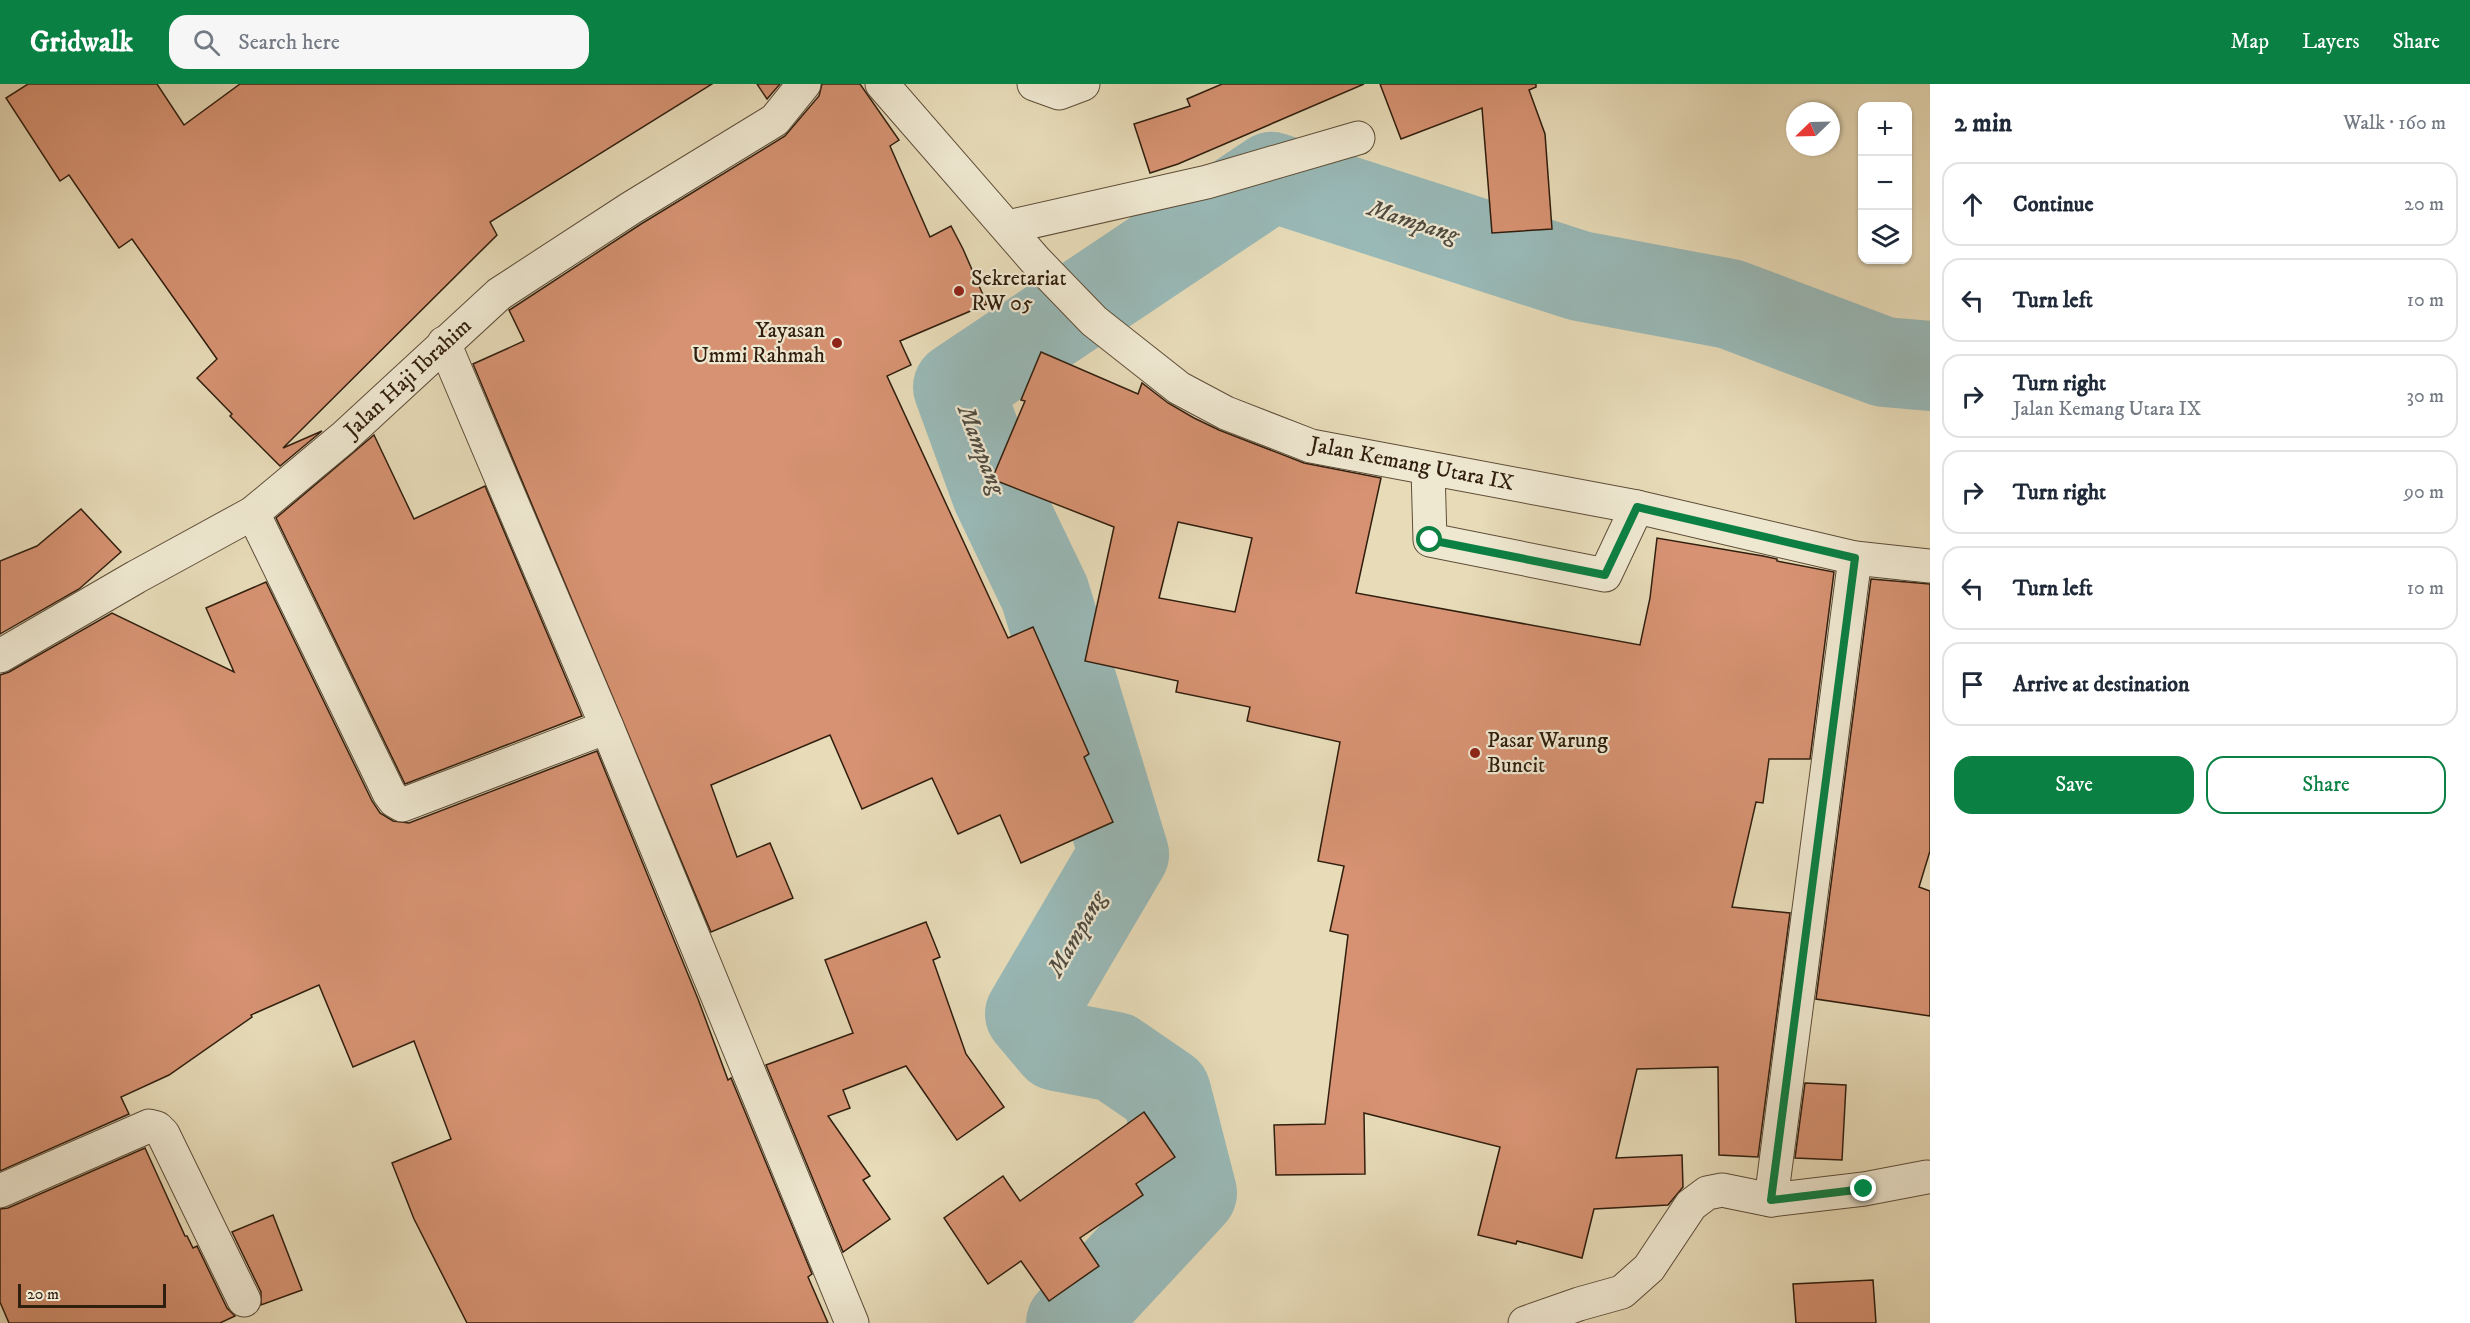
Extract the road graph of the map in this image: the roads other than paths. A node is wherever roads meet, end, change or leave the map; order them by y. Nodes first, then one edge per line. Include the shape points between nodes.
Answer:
1 (804, 84) edge
2 (882, 84) edge
3 (1034, 84) edge
4 (1083, 84) edge
5 (1358, 138) dead end
6 (1008, 227) junction
7 (444, 343) junction
8 (1428, 469) junction
9 (1637, 507) junction
10 (253, 513) junction
11 (1855, 558) junction
12 (1930, 566) edge
13 (0, 656) edge
14 (607, 727) junction
15 (1927, 1177) dead end
16 (0, 1191) edge
17 (1771, 1200) junction
18 (244, 1300) dead end
19 (852, 1323) edge
20 (1525, 1323) edge

1 - 7 street, Jalan Haji Ibrahim via 776,120 499,294
2 - 6 street, Jalan Kemang Utara IX
3 - 4 street via 1059,93
5 - 6 street via 1207,182
6 - 8 street, Jalan Kemang Utara IX via 1094,321 1179,388 1226,413 1311,446
7 - 10 street, Jalan Haji Ibrahim via 343,438
7 - 14 street
8 - 9 street, Jalan Kemang Utara IX
8 - 9 street via 1430,540 1605,575
9 - 11 street, Jalan Kemang Utara IX
10 - 13 street, Jalan Haji Ibrahim
10 - 14 street via 395,801 402,805
11 - 12 street, Jalan Kemang Utara IX
11 - 17 street
14 - 19 street
15 - 17 street
16 - 18 street via 149,1126 157,1128
17 - 20 street via 1722,1190 1707,1193 1691,1205 1649,1268 1622,1292

